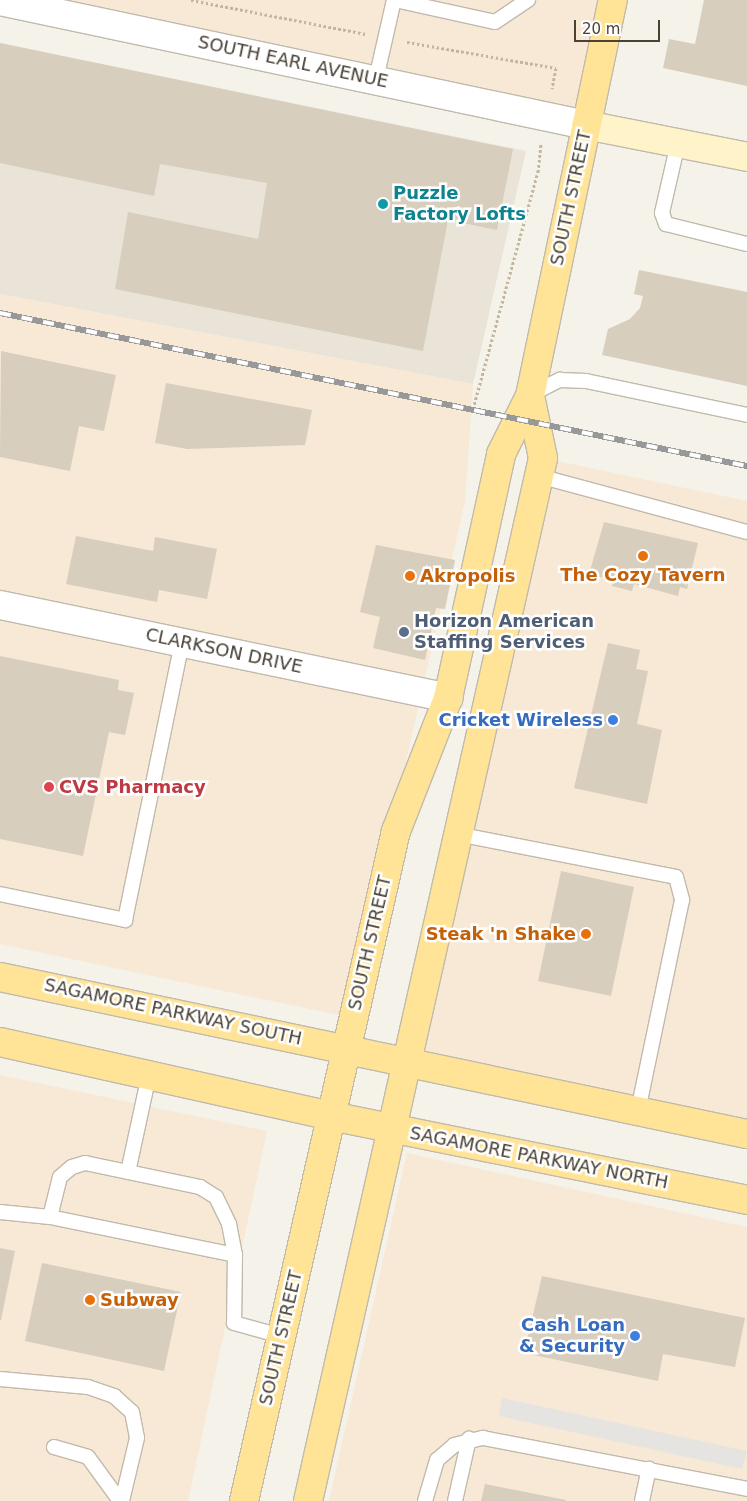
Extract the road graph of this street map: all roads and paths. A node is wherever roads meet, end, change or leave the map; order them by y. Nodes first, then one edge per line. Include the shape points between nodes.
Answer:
1 (0, 0) edge
2 (394, 0) edge
3 (528, 0) edge
4 (613, 0) edge
5 (376, 79) junction
6 (586, 125) junction
7 (678, 142) junction
8 (539, 152) dead end
9 (747, 157) edge
10 (747, 244) edge
11 (530, 396) junction
12 (473, 409) dead end
13 (747, 416) edge
14 (540, 476) junction
15 (747, 532) edge
16 (0, 605) edge
17 (182, 643) junction
18 (448, 698) junction
19 (457, 834) junction
20 (0, 894) edge
21 (0, 977) edge
22 (0, 1042) edge
23 (346, 1047) junction
24 (405, 1060) junction
25 (149, 1075) junction
26 (638, 1110) junction
27 (331, 1116) junction
28 (390, 1128) junction
29 (747, 1134) edge
30 (128, 1172) junction
31 (747, 1200) edge
32 (0, 1212) edge
33 (50, 1217) junction
34 (235, 1255) junction
35 (281, 1336) junction
36 (0, 1379) edge
37 (469, 1439) junction
38 (54, 1447) dead end
39 (649, 1469) junction
40 (747, 1489) edge
41 (121, 1501) edge
42 (244, 1501) edge
43 (308, 1501) edge
44 (425, 1501) edge
45 (455, 1501) edge
46 (642, 1501) edge

1 - 5 street, SOUTH EARL AVENUE
2 - 3 lane via 495,22
2 - 5 lane
4 - 6 main road, SOUTH STREET
5 - 6 street, SOUTH EARL AVENUE
6 - 7 main road
6 - 11 main road, SOUTH STREET
7 - 9 main road
7 - 10 lane via 662,213 666,224
8 - 12 path via 538,172
11 - 13 lane via 560,380 586,381
11 - 14 main road, SOUTH STREET via 542,442
11 - 18 main road, SOUTH STREET via 501,454
14 - 15 lane
14 - 19 main road, SOUTH STREET
16 - 17 street, CLARKSON DRIVE
17 - 18 street, CLARKSON DRIVE
17 - 20 lane via 125,920
18 - 23 main road, SOUTH STREET via 396,832
19 - 24 main road, SOUTH STREET
19 - 26 lane via 676,877 682,900
21 - 23 main road, SAGAMORE PARKWAY SOUTH
22 - 25 main road
23 - 24 main road
23 - 27 main road, SOUTH STREET
24 - 26 main road
24 - 28 main road, SOUTH STREET
25 - 27 main road
25 - 30 lane
26 - 29 main road
27 - 28 main road, SAGAMORE PARKWAY NORTH
27 - 35 main road, SOUTH STREET
28 - 31 main road, SAGAMORE PARKWAY NORTH
28 - 43 main road, SOUTH STREET
30 - 33 lane via 85,1163 72,1167 60,1177
30 - 34 lane via 200,1187 216,1197 229,1224
32 - 33 lane
33 - 34 lane
34 - 35 lane via 234,1324
35 - 42 main road, SOUTH STREET
36 - 41 lane via 88,1387 114,1396 132,1412 137,1438
37 - 39 lane via 503,1441
37 - 44 lane via 437,1460
37 - 45 lane
38 - 41 lane via 88,1457
39 - 40 lane
39 - 46 lane

